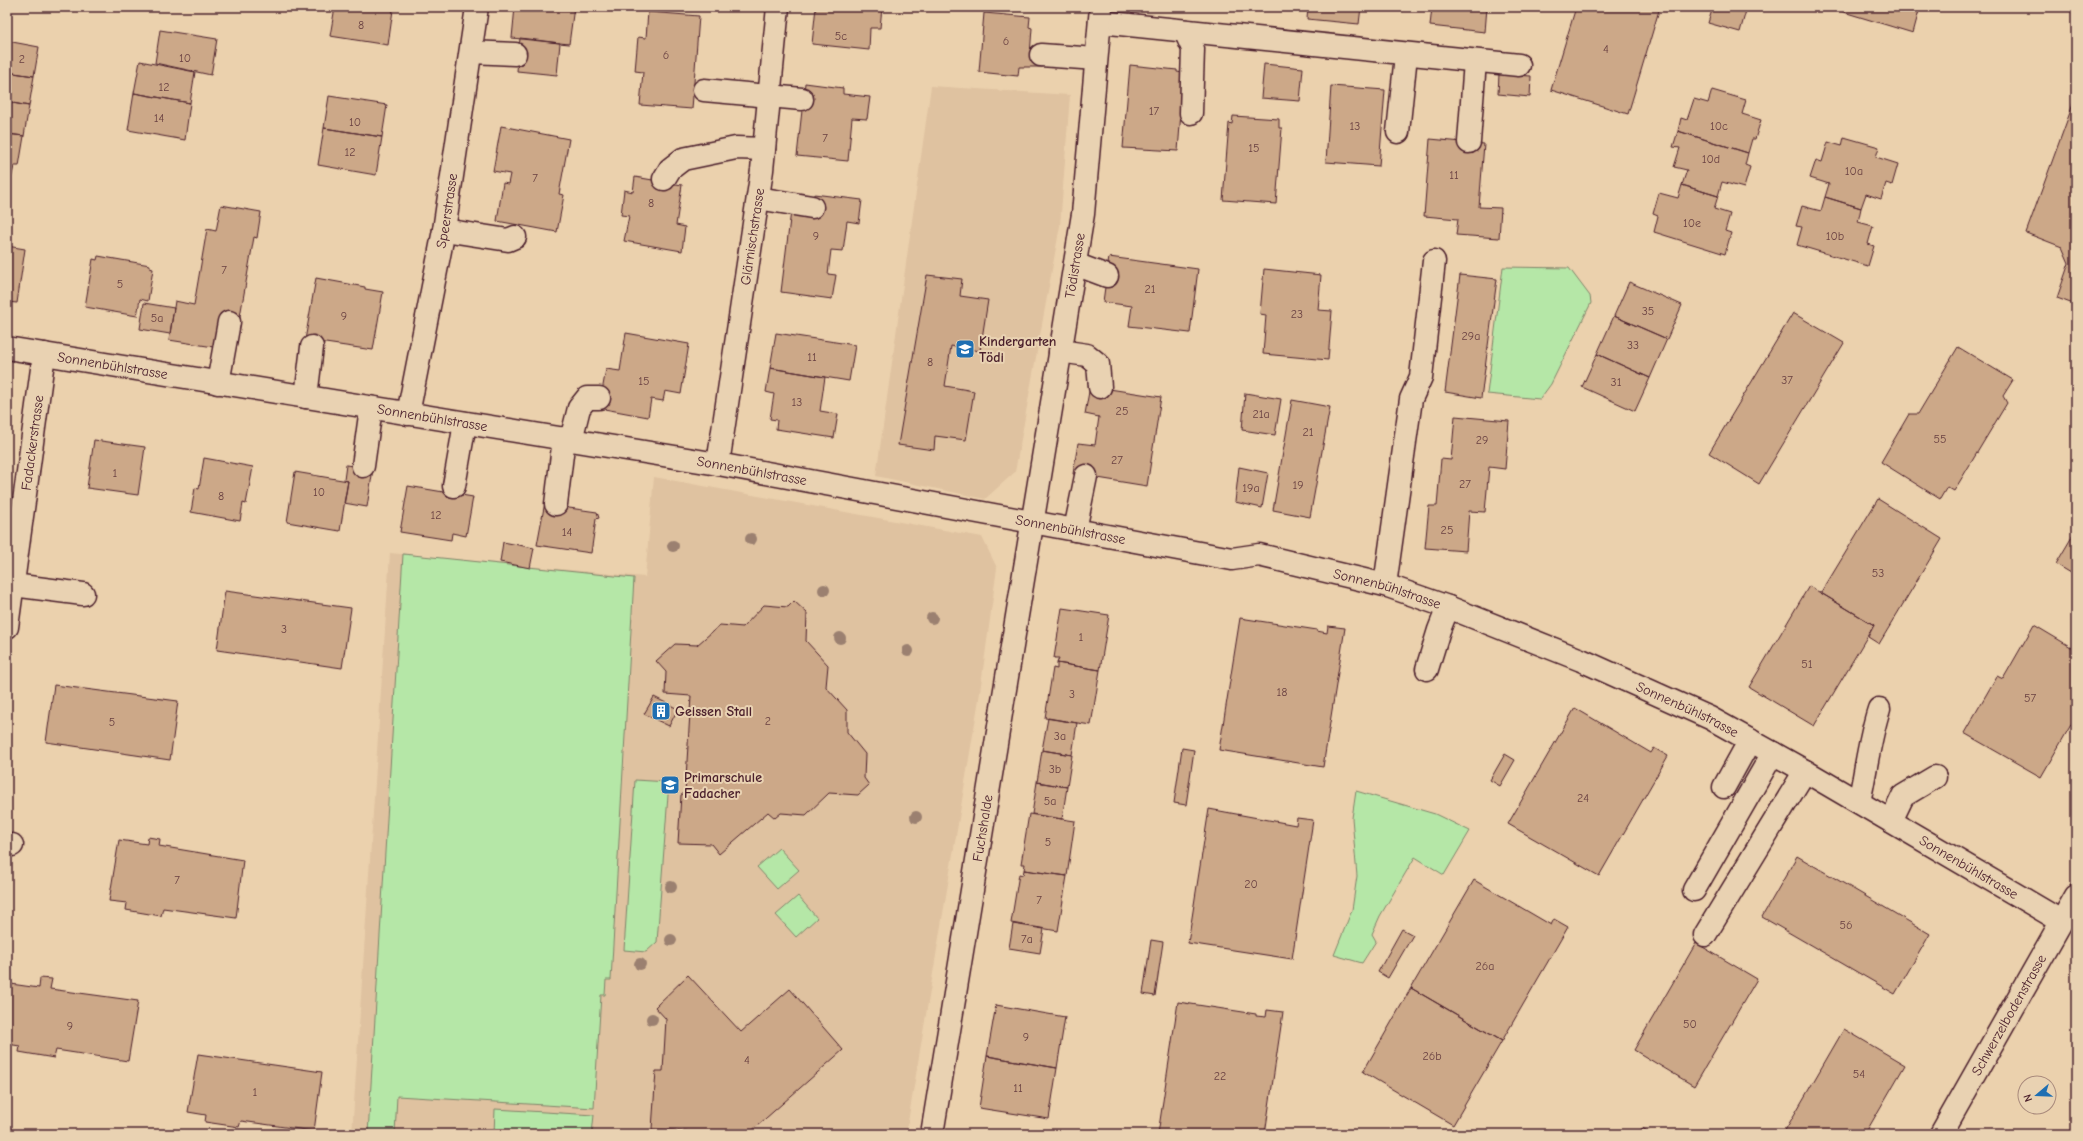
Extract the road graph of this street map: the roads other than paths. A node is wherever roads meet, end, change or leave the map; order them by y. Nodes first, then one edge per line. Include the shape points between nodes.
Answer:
1 (477, 7) edge
2 (778, 7) edge
3 (1100, 15) edge
4 (1185, 31) junction
5 (471, 52) junction
6 (515, 54) dead end
7 (1041, 55) dead end
8 (1406, 55) junction
9 (1096, 59) junction
10 (1475, 61) junction
11 (1519, 65) dead end
12 (704, 90) dead end
13 (769, 95) junction
14 (802, 99) dead end
15 (1191, 113) dead end
16 (1398, 132) dead end
17 (1469, 142) dead end
18 (764, 149) junction
19 (664, 179) dead end
20 (758, 198) junction
21 (812, 207) dead end
22 (444, 230) junction
23 (515, 237) dead end
24 (1434, 261) dead end
25 (1075, 264) junction
26 (1107, 276) dead end
27 (229, 322) dead end
28 (312, 347) dead end
29 (7, 348) edge
30 (1060, 351) junction
31 (44, 354) junction
32 (218, 383) junction
33 (1100, 387) dead end
34 (306, 397) junction
35 (599, 398) dead end
36 (371, 408) junction
37 (408, 414) junction
38 (465, 423) junction
39 (568, 439) junction
40 (718, 464) junction
41 (363, 466) dead end
42 (1086, 476) dead end
43 (454, 486) dead end
44 (556, 504) dead end
45 (1032, 523) junction
46 (1075, 530) junction
47 (13, 585) junction
48 (1385, 585) junction
49 (83, 594) dead end
50 (1448, 607) junction
51 (7, 627) edge
52 (1427, 669) dead end
53 (1879, 709) dead end
54 (1750, 740) junction
55 (1773, 753) junction
56 (1805, 771) junction
57 (1935, 777) dead end
58 (1724, 787) dead end
59 (1858, 802) junction
60 (1891, 821) junction
61 (1694, 890) dead end
62 (2076, 896) edge
63 (2061, 921) junction
64 (1706, 935) dead end
65 (932, 1134) edge
66 (1941, 1134) edge

1 - 5 street, Speerstrasse
2 - 13 street, Glärnischstrasse
3 - 4 street
3 - 9 street, Tödistrasse
4 - 8 street
4 - 15 street via 1193,49
5 - 6 street
5 - 22 street, Speerstrasse
7 - 9 street
8 - 10 street
8 - 16 street
9 - 25 street, Tödistrasse via 1083,214
10 - 11 street
10 - 17 street
12 - 13 street
13 - 14 street
13 - 18 street, Glärnischstrasse
18 - 19 street via 736,148 683,159 670,169
18 - 20 street, Glärnischstrasse
20 - 21 street
20 - 40 street, Glärnischstrasse
22 - 23 street via 508,240
22 - 37 street, Speerstrasse
24 - 48 street via 1421,377 1411,400
25 - 26 street
25 - 30 street, Tödistrasse
27 - 32 street
28 - 34 street
29 - 31 street, Sonnenbühlstrasse
30 - 33 street via 1087,355 1098,364
30 - 45 street, Tödistrasse
31 - 32 street, Sonnenbühlstrasse
31 - 47 street, Fadackerstrasse
32 - 34 street, Sonnenbühlstrasse
34 - 36 street, Sonnenbühlstrasse
35 - 39 street via 587,398 579,408
36 - 37 street, Sonnenbühlstrasse
36 - 41 street
37 - 38 street, Sonnenbühlstrasse
38 - 39 street, Sonnenbühlstrasse
38 - 43 street
39 - 40 street, Sonnenbühlstrasse
39 - 44 street
40 - 45 street, Sonnenbühlstrasse
42 - 46 street
45 - 46 street, Sonnenbühlstrasse
45 - 65 street, Fuchshalde
46 - 48 street, Sonnenbühlstrasse via 1232,559 1259,555
47 - 49 street
47 - 51 street, Fadackerstrasse
48 - 50 street, Sonnenbühlstrasse
50 - 52 street via 1438,630
50 - 54 street, Sonnenbühlstrasse via 1575,657 1710,718
53 - 59 street via 1870,739
54 - 55 street, Sonnenbühlstrasse
54 - 58 street
55 - 56 street, Sonnenbühlstrasse
55 - 61 street
56 - 59 street, Sonnenbühlstrasse
56 - 64 street
57 - 60 street via 1903,796
59 - 60 street, Sonnenbühlstrasse
60 - 63 street, Sonnenbühlstrasse
62 - 63 street, Schwerzelbodenstrasse
63 - 66 street, Schwerzelbodenstrasse

